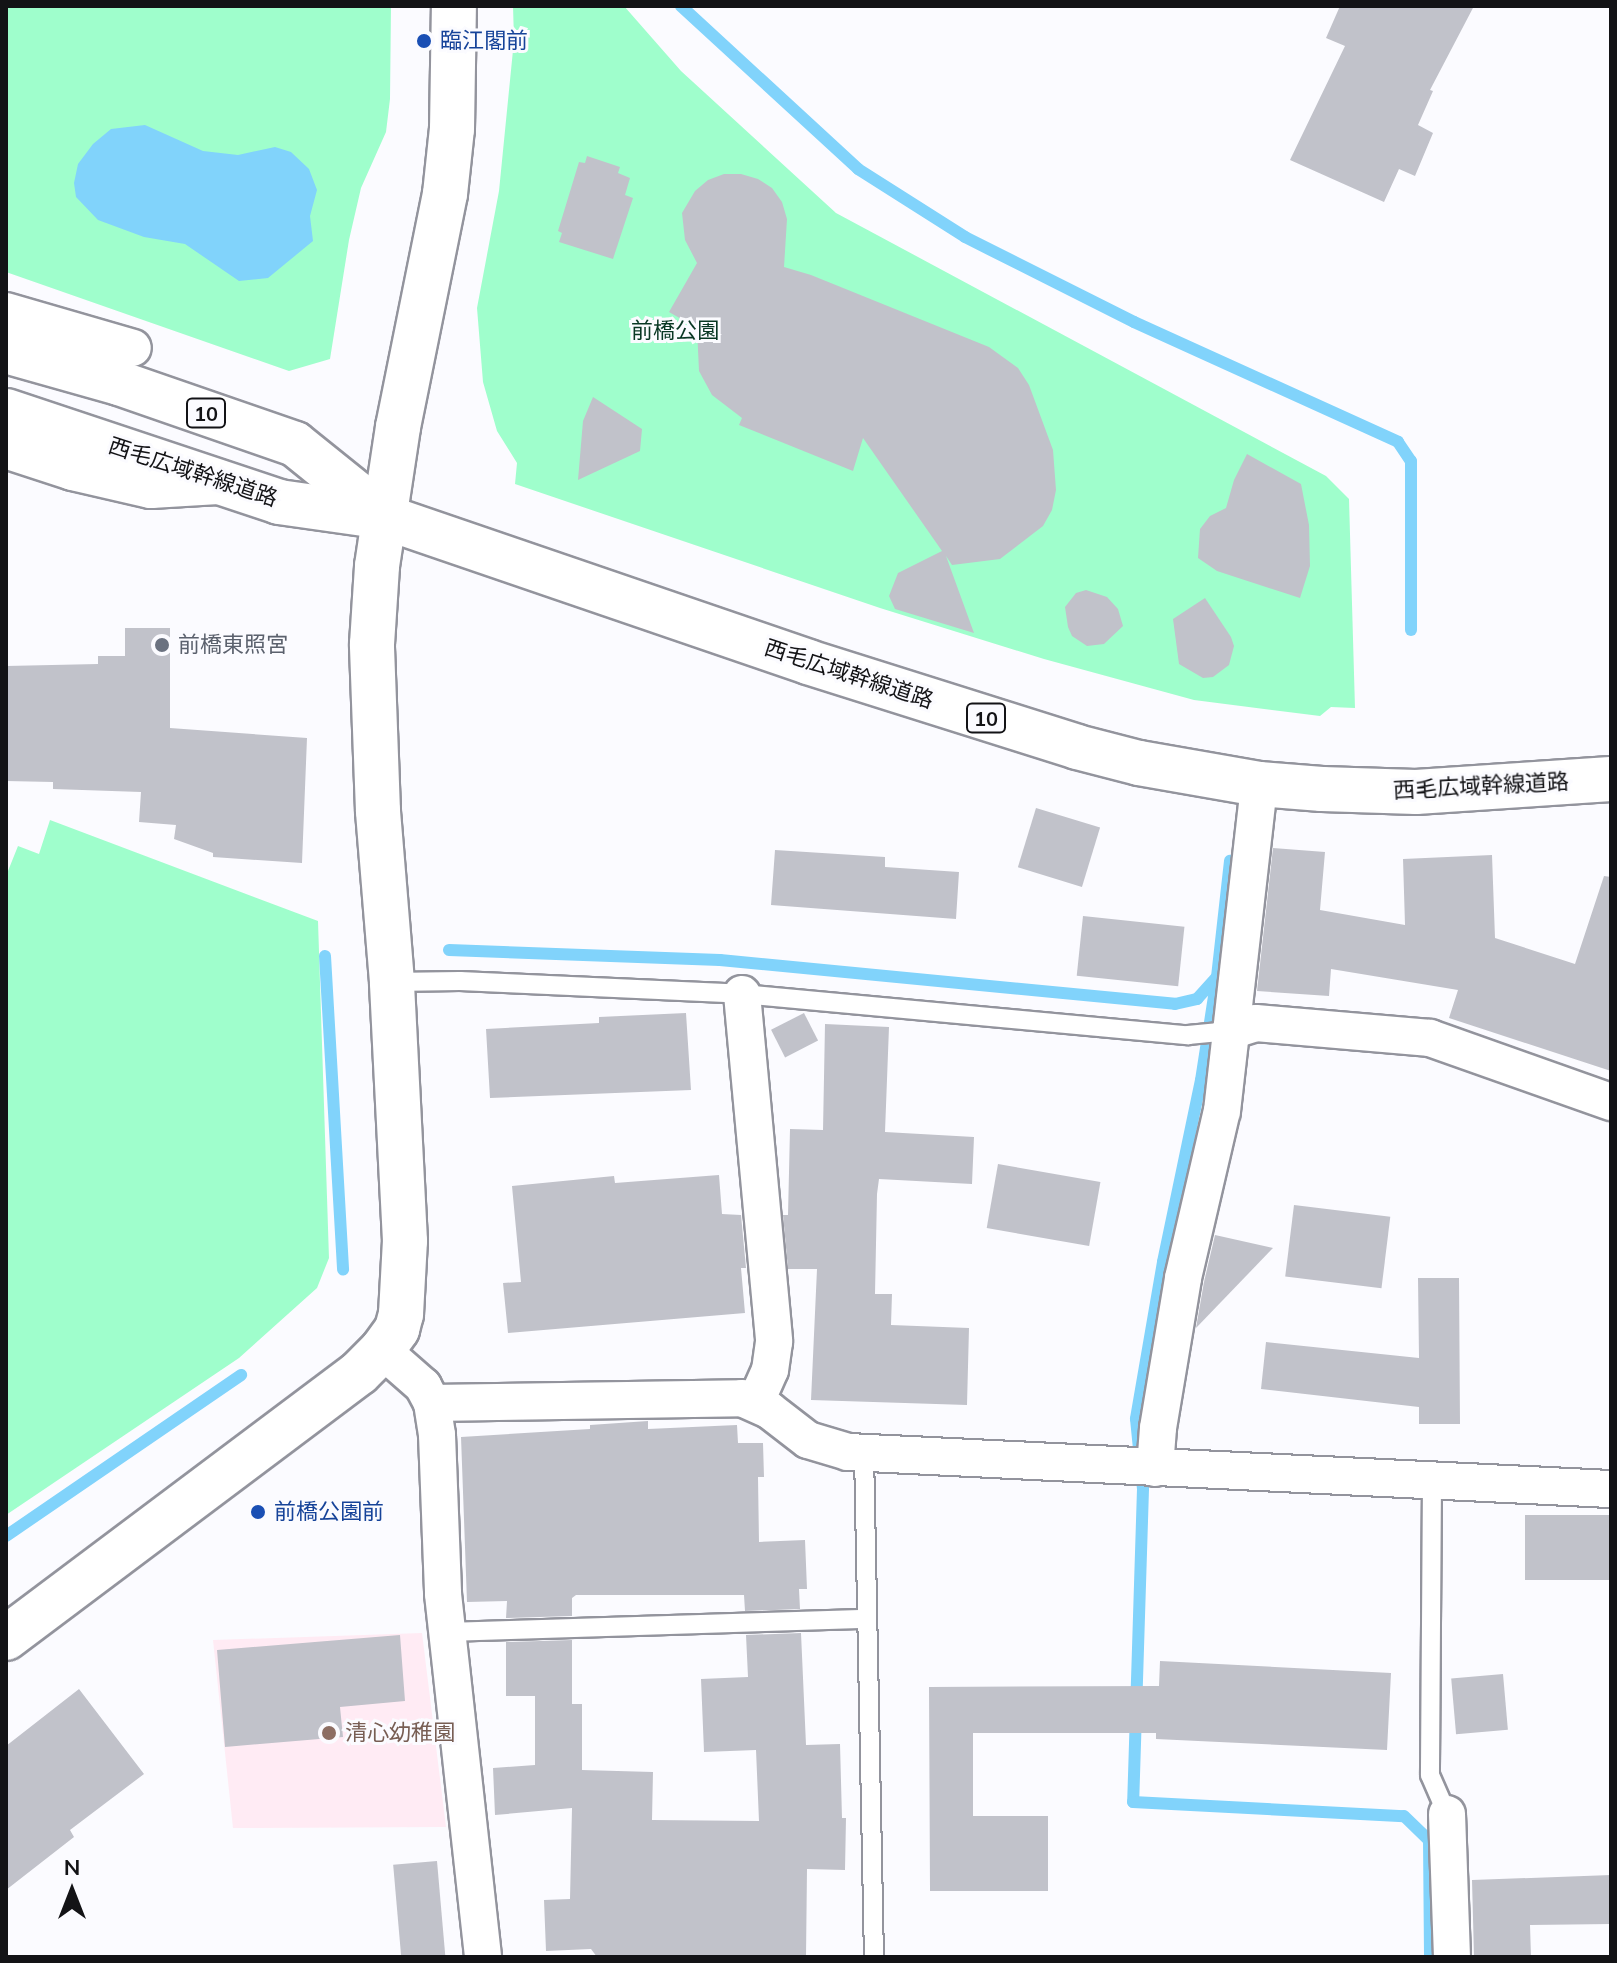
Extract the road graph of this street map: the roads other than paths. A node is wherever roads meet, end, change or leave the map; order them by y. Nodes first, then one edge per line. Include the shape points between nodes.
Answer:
1 (454, 6) edge
2 (6, 311) edge
3 (133, 348) dead end
4 (6, 351) edge
5 (6, 411) edge
6 (6, 446) edge
7 (218, 482) junction
8 (385, 517) junction
9 (1611, 779) edge
10 (1259, 784) junction
11 (392, 982) junction
12 (742, 994) junction
13 (1230, 1031) junction
14 (1611, 1102) edge
15 (382, 1350) junction
16 (756, 1402) junction
17 (432, 1403) junction
18 (864, 1452) junction
19 (1155, 1468) junction
20 (1432, 1481) junction
21 (1611, 1489) edge
22 (867, 1619) junction
23 (448, 1632) junction
24 (6, 1638) edge
25 (1447, 1814) joint
26 (483, 1957) edge
27 (874, 1957) edge
28 (1452, 1957) edge

1 - 8 main road via 445,194
2 - 3 street
4 - 8 main road, 西毛広域幹線道路 / 10 via 119,383 295,444
5 - 7 main road, 西毛広域幹線道路 / 10
6 - 7 main road via 151,486
7 - 8 main road, 西毛広域幹線道路 / 10 via 279,502
8 - 10 main road, 西毛広域幹線道路 / 10 via 793,657 1077,747
8 - 11 main road via 372,644
9 - 10 main road, 西毛広域幹線道路 / 10 via 1416,792
10 - 13 street
11 - 12 lane
11 - 15 main road via 405,1276 401,1314
12 - 13 lane via 1188,1035
12 - 16 street via 774,1342 770,1370
13 - 14 street via 1256,1023 1430,1038
13 - 19 street via 1222,1111 1183,1278
15 - 17 street via 423,1386
15 - 24 main road via 359,1373
16 - 17 street via 726,1396
16 - 18 street via 820,1445
17 - 23 street
18 - 19 street
18 - 22 lane
19 - 20 street
20 - 21 street
20 - 25 lane via 1430,1775
22 - 23 lane
22 - 27 lane
23 - 26 street
25 - 28 street

